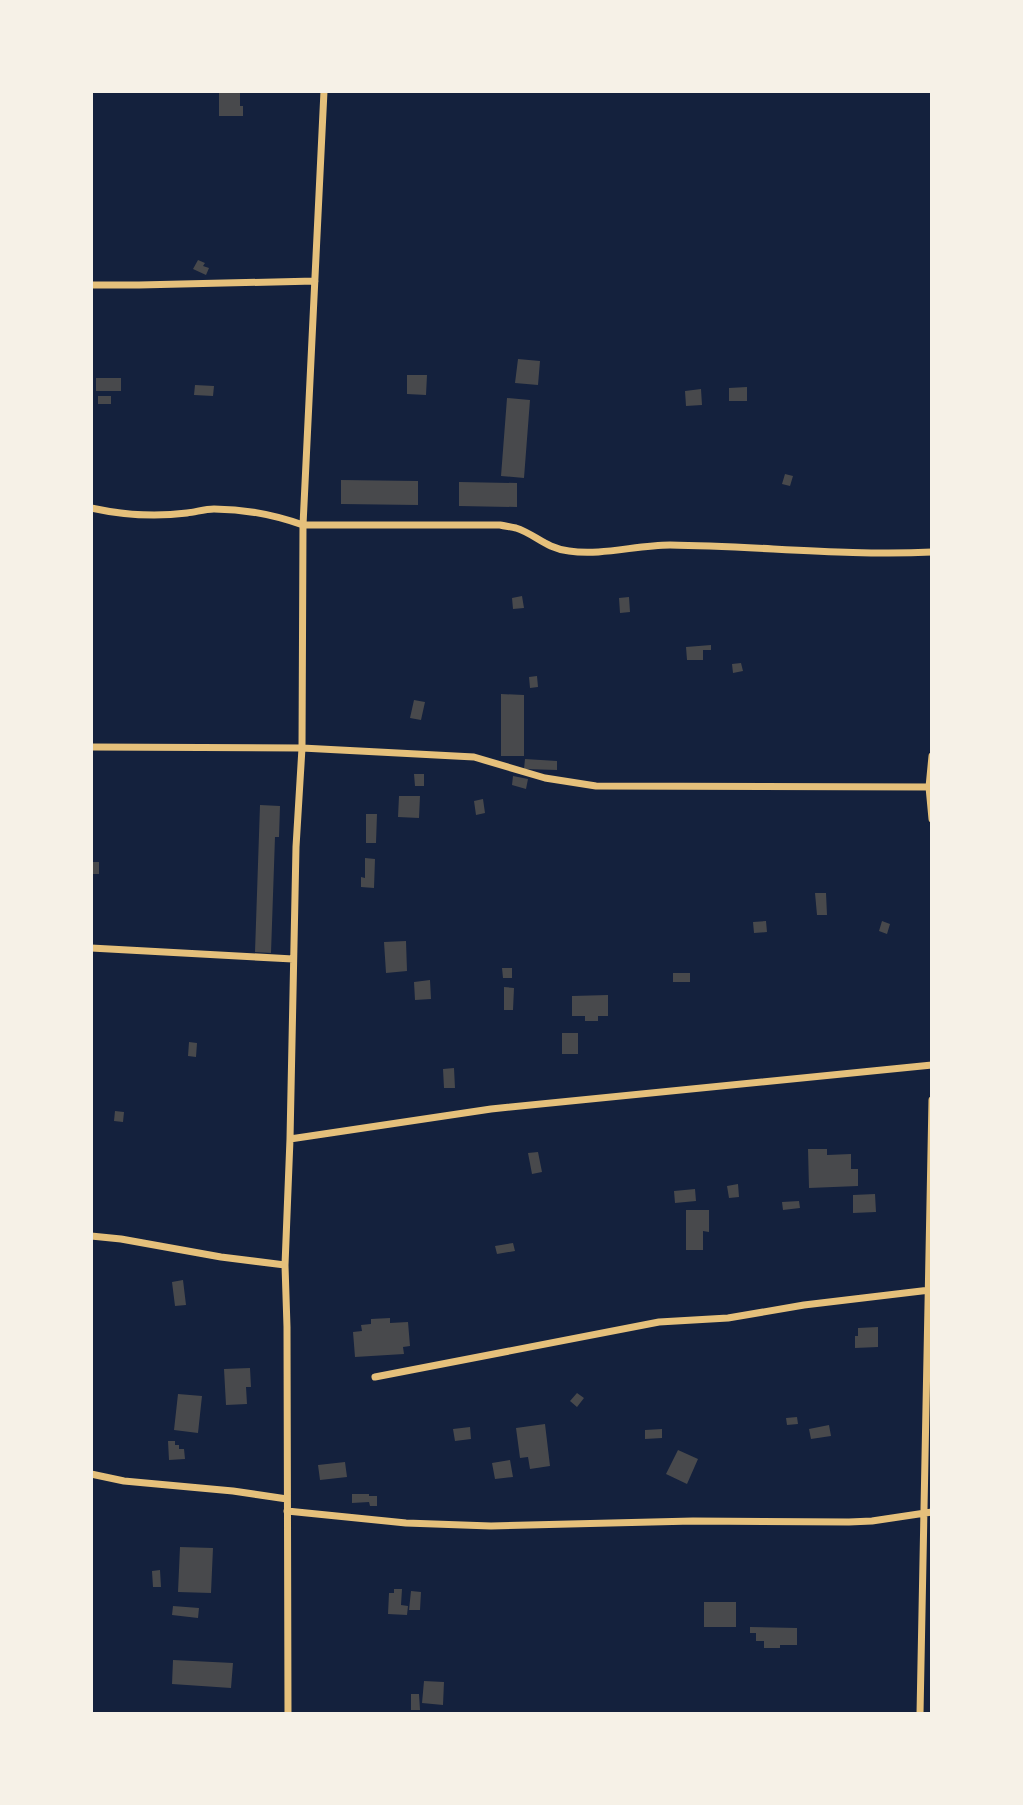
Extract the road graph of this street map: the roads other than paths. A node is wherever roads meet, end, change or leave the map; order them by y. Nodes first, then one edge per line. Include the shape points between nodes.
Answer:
1 (324, 91) edge
2 (315, 281) junction
3 (91, 285) edge
4 (91, 508) edge
5 (303, 525) junction
6 (932, 552) edge
7 (91, 747) edge
8 (302, 748) junction
9 (932, 756) edge
10 (930, 787) edge
11 (932, 819) edge
12 (91, 948) edge
13 (293, 959) junction
14 (932, 1065) edge
15 (932, 1100) edge
16 (290, 1139) junction
17 (91, 1236) edge
18 (285, 1265) junction
19 (930, 1290) edge
20 (375, 1377) dead end
21 (91, 1474) edge
22 (287, 1499) junction
23 (287, 1511) junction
24 (932, 1512) edge
25 (923, 1513) junction
26 (288, 1714) edge
27 (919, 1714) edge

1 - 2 street
2 - 3 street
2 - 5 street
4 - 5 street via 131,515 236,510 276,515
5 - 6 street via 500,525 570,551 653,545
5 - 8 street
7 - 8 street
8 - 10 street via 474,757 545,778 596,786
8 - 13 street
9 - 10 street
10 - 11 street
12 - 13 street
13 - 16 street
14 - 16 street via 491,1109
15 - 19 street
16 - 18 street
17 - 18 street
18 - 22 street
19 - 20 street via 728,1318 659,1322
19 - 25 street
21 - 22 street
22 - 23 street
23 - 25 street via 491,1526 849,1522
23 - 26 street
24 - 25 street
25 - 27 street

